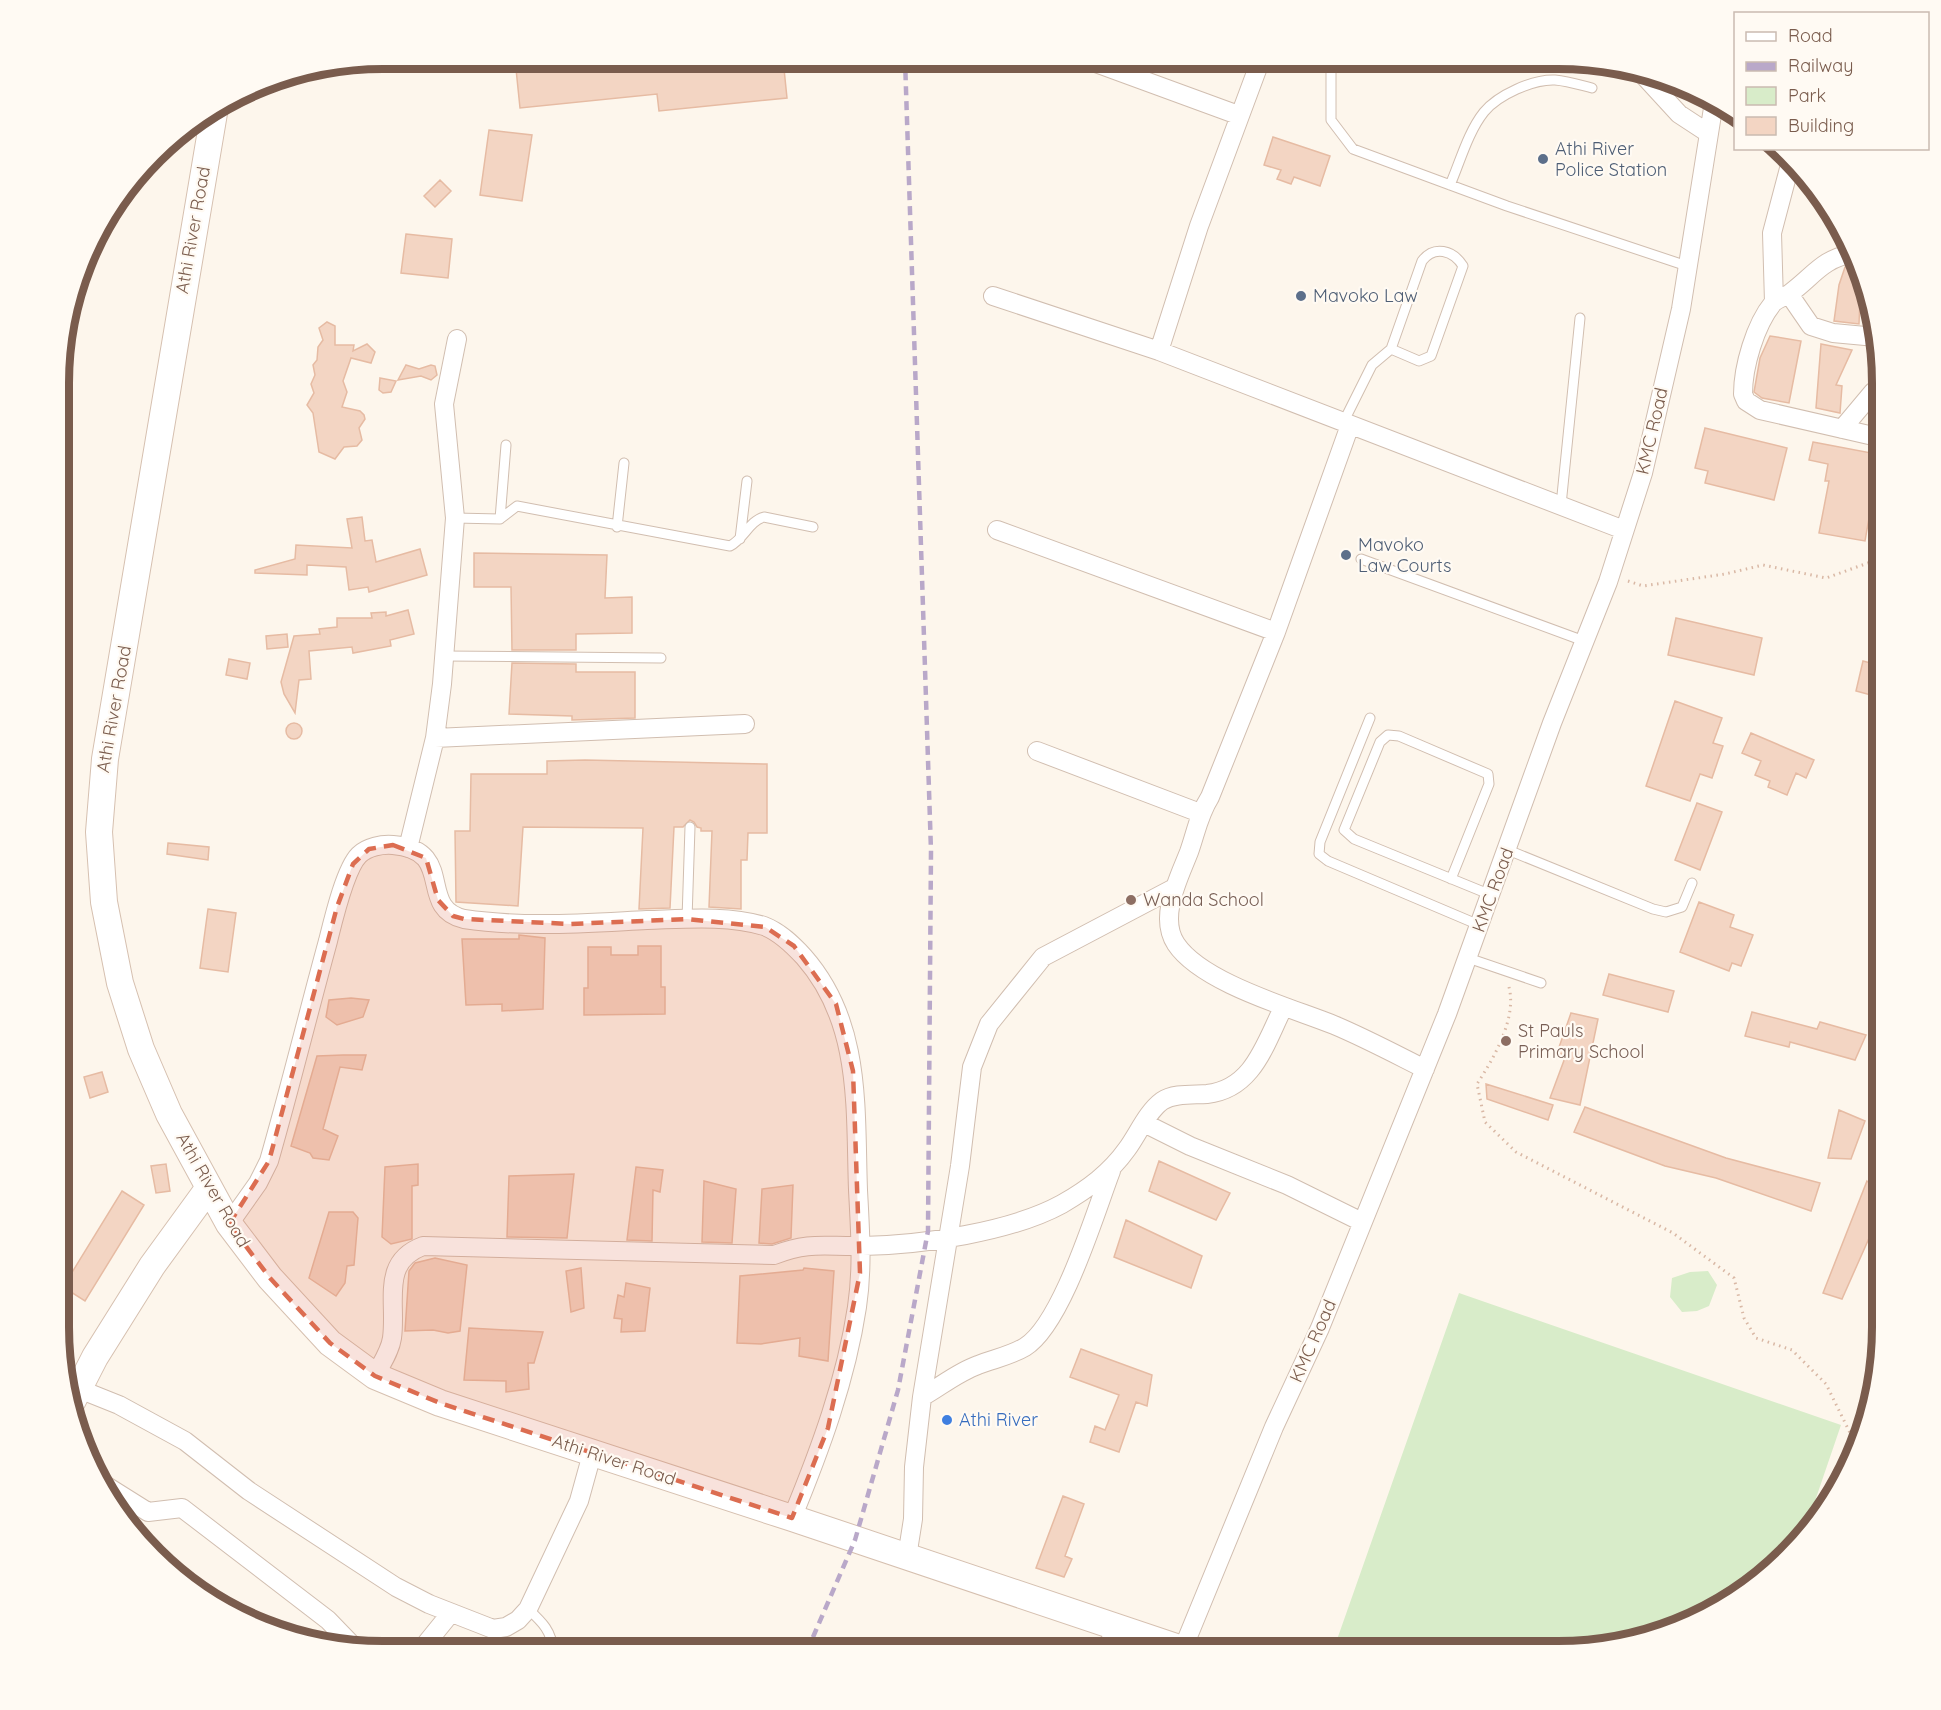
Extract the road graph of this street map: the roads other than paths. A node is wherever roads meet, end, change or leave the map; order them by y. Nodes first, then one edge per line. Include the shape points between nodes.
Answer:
1 (1112, 69) edge
2 (1257, 69) edge
3 (1331, 69) edge
4 (1651, 84) edge
5 (1592, 88) dead end
6 (1712, 110) edge
7 (1238, 115) junction
8 (213, 119) edge
9 (1707, 133) junction
10 (1789, 170) edge
11 (1450, 185) junction
12 (1844, 255) edge
13 (1687, 266) junction
14 (993, 296) dead end
15 (1781, 298) junction
16 (1580, 318) dead end
17 (1868, 336) edge
18 (457, 339) dead end
19 (1391, 349) junction
20 (1159, 351) junction
21 (1872, 396) edge
22 (1346, 424) junction
23 (1842, 429) junction
24 (1872, 436) edge
25 (506, 446) dead end
26 (624, 463) dead end
27 (747, 481) dead end
28 (1561, 505) junction
29 (455, 518) junction
30 (500, 519) junction
31 (617, 527) junction
32 (813, 527) dead end
33 (997, 530) dead end
34 (1624, 530) junction
35 (740, 541) junction
36 (1360, 559) dead end
37 (1276, 632) junction
38 (1584, 641) junction
39 (444, 656) junction
40 (661, 658) dead end
41 (1370, 718) dead end
42 (745, 724) dead end
43 (435, 738) junction
44 (1037, 751) dead end
45 (1200, 813) junction
46 (690, 827) dead end
47 (408, 848) junction
48 (1508, 850) junction
49 (1451, 879) junction
50 (1692, 883) dead end
51 (1174, 888) junction
52 (1491, 895) junction
53 (687, 919) junction
54 (1479, 925) junction
55 (1468, 958) junction
56 (1541, 982) dead end
57 (1283, 1008) junction
58 (1425, 1069) junction
59 (1144, 1123) junction
60 (1112, 1168) junction
61 (208, 1189) junction
62 (1362, 1222) junction
63 (229, 1224) junction
64 (949, 1237) junction
65 (862, 1246) junction
66 (375, 1376) junction
67 (76, 1393) edge
68 (77, 1395) edge
69 (922, 1397) junction
70 (592, 1454) junction
71 (116, 1492) edge
72 (792, 1518) junction
73 (907, 1557) junction
74 (528, 1609) junction
75 (450, 1614) junction
76 (1113, 1627) junction
77 (346, 1638) edge
78 (429, 1641) edge
79 (553, 1641) edge
80 (1105, 1641) edge
81 (1154, 1641) edge
82 (1188, 1641) edge

1 - 7 street
2 - 7 street
3 - 11 lane via 1331,120 1353,149
4 - 9 street via 1679,114
5 - 11 lane via 1554,80 1531,83 1500,99 1481,117
6 - 9 street, KMC Road
7 - 20 street
8 - 61 main road, Athi River Road via 105,759 99,832 104,902 120,983 152,1077
9 - 13 street, KMC Road
10 - 15 street via 1772,233
11 - 13 lane
12 - 15 street via 1820,266
13 - 34 street, KMC Road via 1681,309 1643,473
14 - 20 street
15 - 17 street via 1811,326
15 - 23 street via 1752,346 1743,386 1746,401 1760,410
16 - 28 lane
18 - 29 street via 444,404
19 - 19 lane via 1422,261 1438,250 1457,256 1463,266 1431,356 1419,361
19 - 22 lane via 1372,365
20 - 22 street
21 - 23 street
22 - 28 street
22 - 37 street
23 - 24 street
25 - 30 lane
26 - 31 lane
27 - 35 lane
28 - 34 street
29 - 30 lane
29 - 39 street
30 - 31 lane via 517,506
31 - 35 lane via 730,546
32 - 35 lane via 764,517 756,519
33 - 37 street
34 - 38 street, KMC Road
36 - 38 lane
37 - 45 street
38 - 48 street, KMC Road
39 - 40 lane
39 - 43 street
41 - 54 lane via 1320,842 1319,854
42 - 43 street
43 - 47 street
44 - 45 street
45 - 51 street
46 - 53 lane
47 - 53 street via 426,858 433,868 438,900 453,916 480,921 571,924
47 - 63 street via 380,845 359,855 353,864 337,906 269,1161
48 - 50 lane via 1666,912 1682,907
48 - 52 street, KMC Road
49 - 49 lane via 1489,784 1488,774 1399,736 1388,735 1380,742 1344,830 1354,839
49 - 52 lane
51 - 57 street via 1170,922 1175,942 1182,951 1210,971
51 - 64 street via 1043,957 989,1024 972,1067
52 - 54 street, KMC Road
53 - 65 street via 741,921 779,934 812,967 836,1005 853,1071
54 - 55 street, KMC Road
55 - 56 lane
55 - 58 street, KMC Road
57 - 58 street via 1336,1026
57 - 59 street via 1254,1066 1240,1083 1220,1092 1181,1095 1162,1101
58 - 62 street, KMC Road
59 - 60 street
59 - 62 street
60 - 64 street via 1059,1205 995,1227
60 - 69 street via 1080,1254 1040,1334 1026,1347 975,1366
61 - 63 main road, Athi River Road
61 - 67 main road via 152,1266
62 - 82 street, KMC Road
63 - 66 main road, Athi River Road via 263,1269 330,1343
64 - 65 street
64 - 69 street
65 - 66 street via 809,1244 774,1256 423,1246 408,1252 395,1272 392,1336
65 - 72 street via 857,1308 838,1390 828,1428
66 - 70 main road, Athi River Road via 440,1403
68 - 75 street via 119,1405 184,1440 249,1491 396,1587
69 - 73 street
70 - 72 main road, Athi River Road
70 - 74 street via 579,1501
71 - 77 street via 148,1512 182,1508
72 - 73 main road, Athi River Road
73 - 76 main road, Athi River Road
74 - 75 street via 506,1627 493,1629
74 - 79 lane via 547,1627
75 - 78 street
76 - 80 lane
76 - 81 main road, Athi River Road

